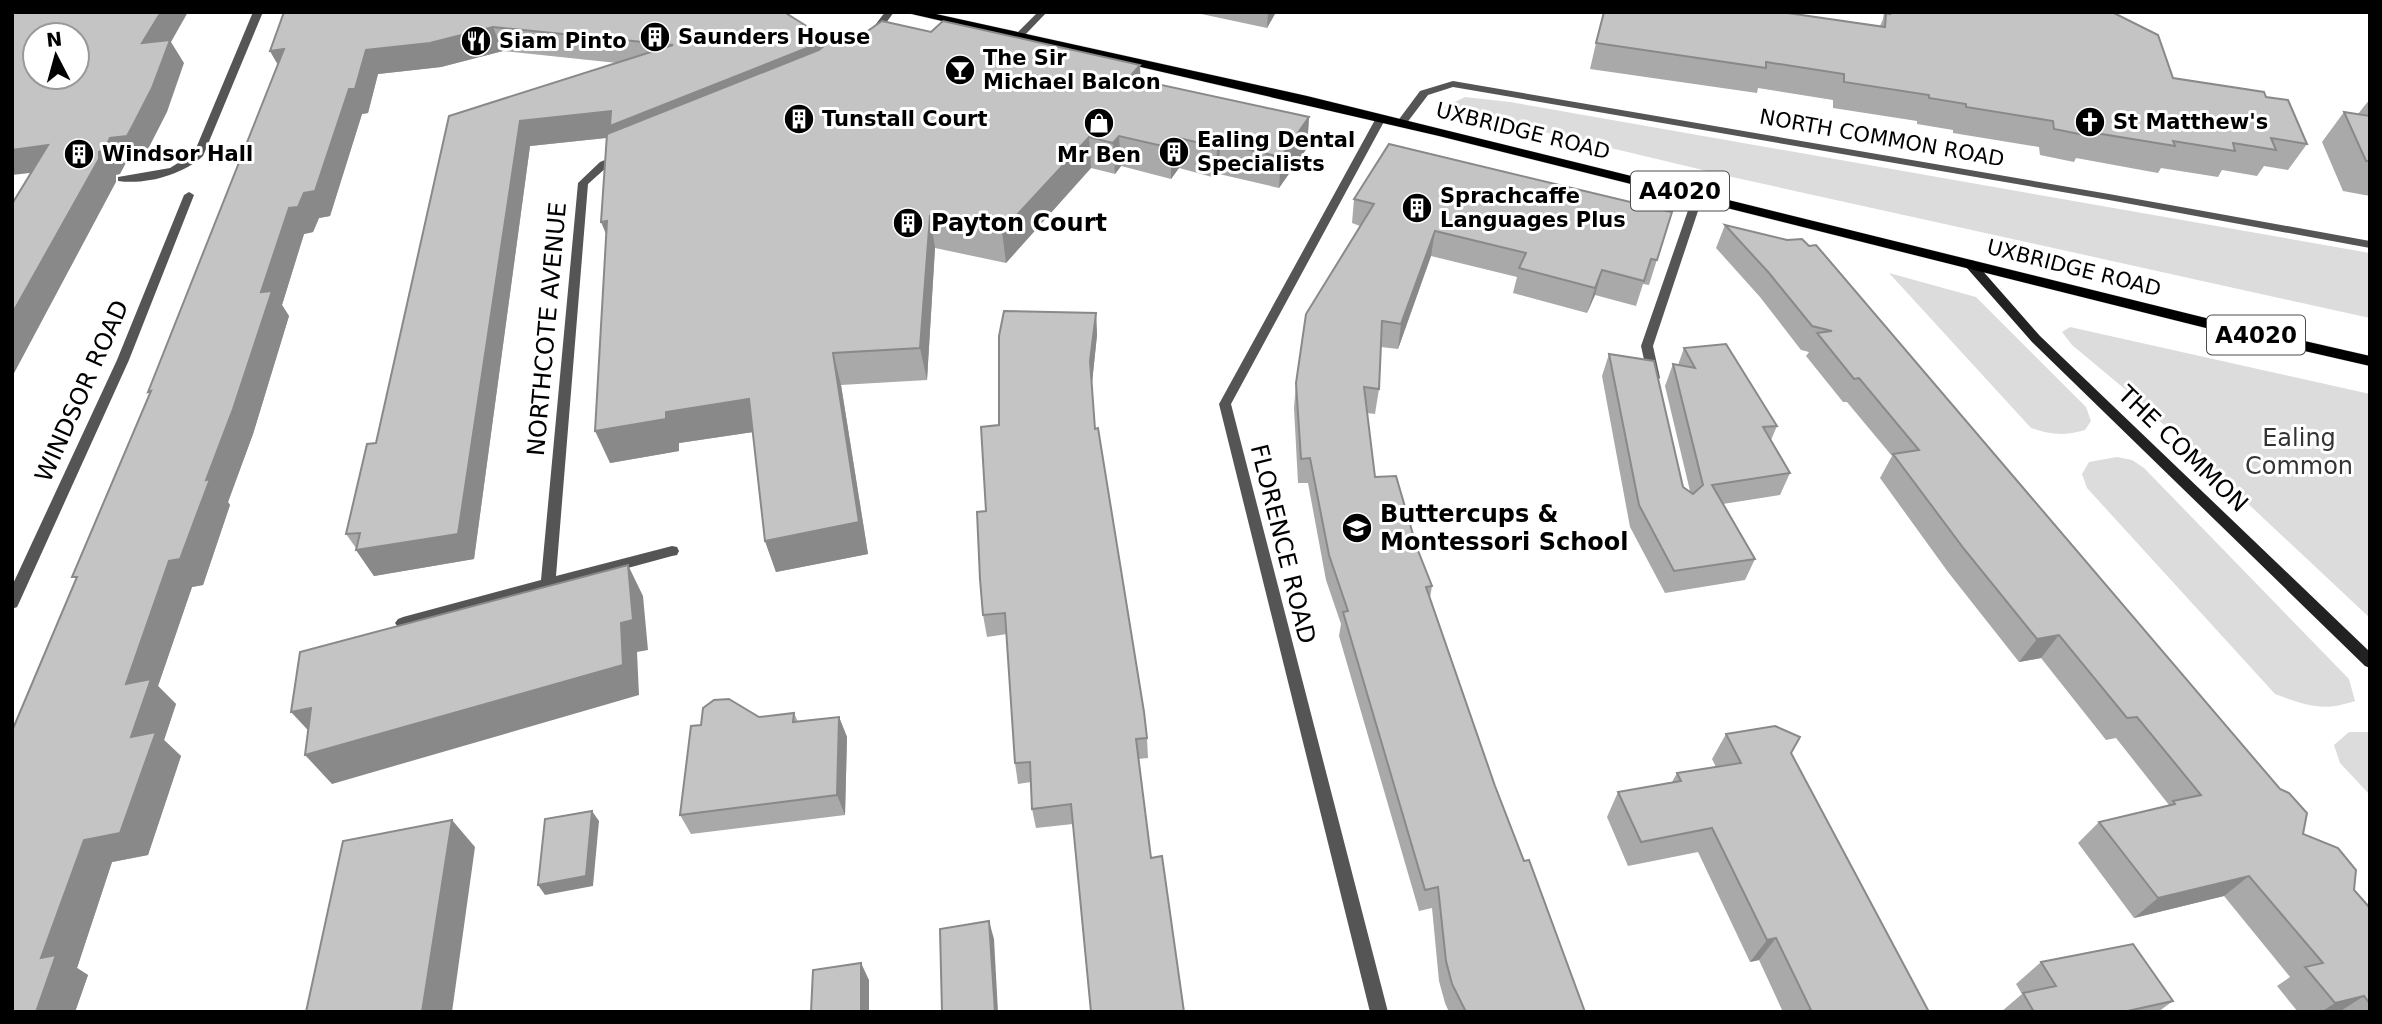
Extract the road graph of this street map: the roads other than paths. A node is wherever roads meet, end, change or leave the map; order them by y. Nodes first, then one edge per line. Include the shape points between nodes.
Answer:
1 (258, 12) edge
2 (890, 12) edge
3 (909, 12) edge
4 (1043, 12) edge
5 (1020, 35) junction
6 (860, 46) edge
7 (1381, 118) junction
8 (1402, 122) junction
9 (630, 153) edge
10 (122, 179) dead end
11 (189, 195) dead end
12 (1698, 195) junction
13 (2370, 245) edge
14 (1970, 264) junction
15 (2370, 361) edge
16 (1656, 387) edge
17 (672, 551) dead end
18 (548, 584) junction
19 (12, 603) edge
20 (403, 624) edge
21 (2370, 662) edge
22 (1378, 1012) edge

1 - 10 street via 199,153 189,165 174,171
2 - 6 street
3 - 5 main road, UXBRIDGE ROAD / A4020
4 - 5 street
5 - 7 main road, UXBRIDGE ROAD / A4020
7 - 8 main road, UXBRIDGE ROAD / A4020
7 - 22 street, FLORENCE ROAD via 1225,404
8 - 12 main road, UXBRIDGE ROAD / A4020
8 - 13 street, NORTH COMMON ROAD via 1424,93 1453,84
9 - 18 street, NORTHCOTE AVENUE via 604,163 583,183
11 - 19 street, WINDSOR ROAD via 123,360
12 - 14 main road, UXBRIDGE ROAD / A4020
12 - 16 street via 1647,346
14 - 15 main road, UXBRIDGE ROAD / A4020
14 - 21 street, THE COMMON via 2036,340
17 - 18 street
18 - 20 street

